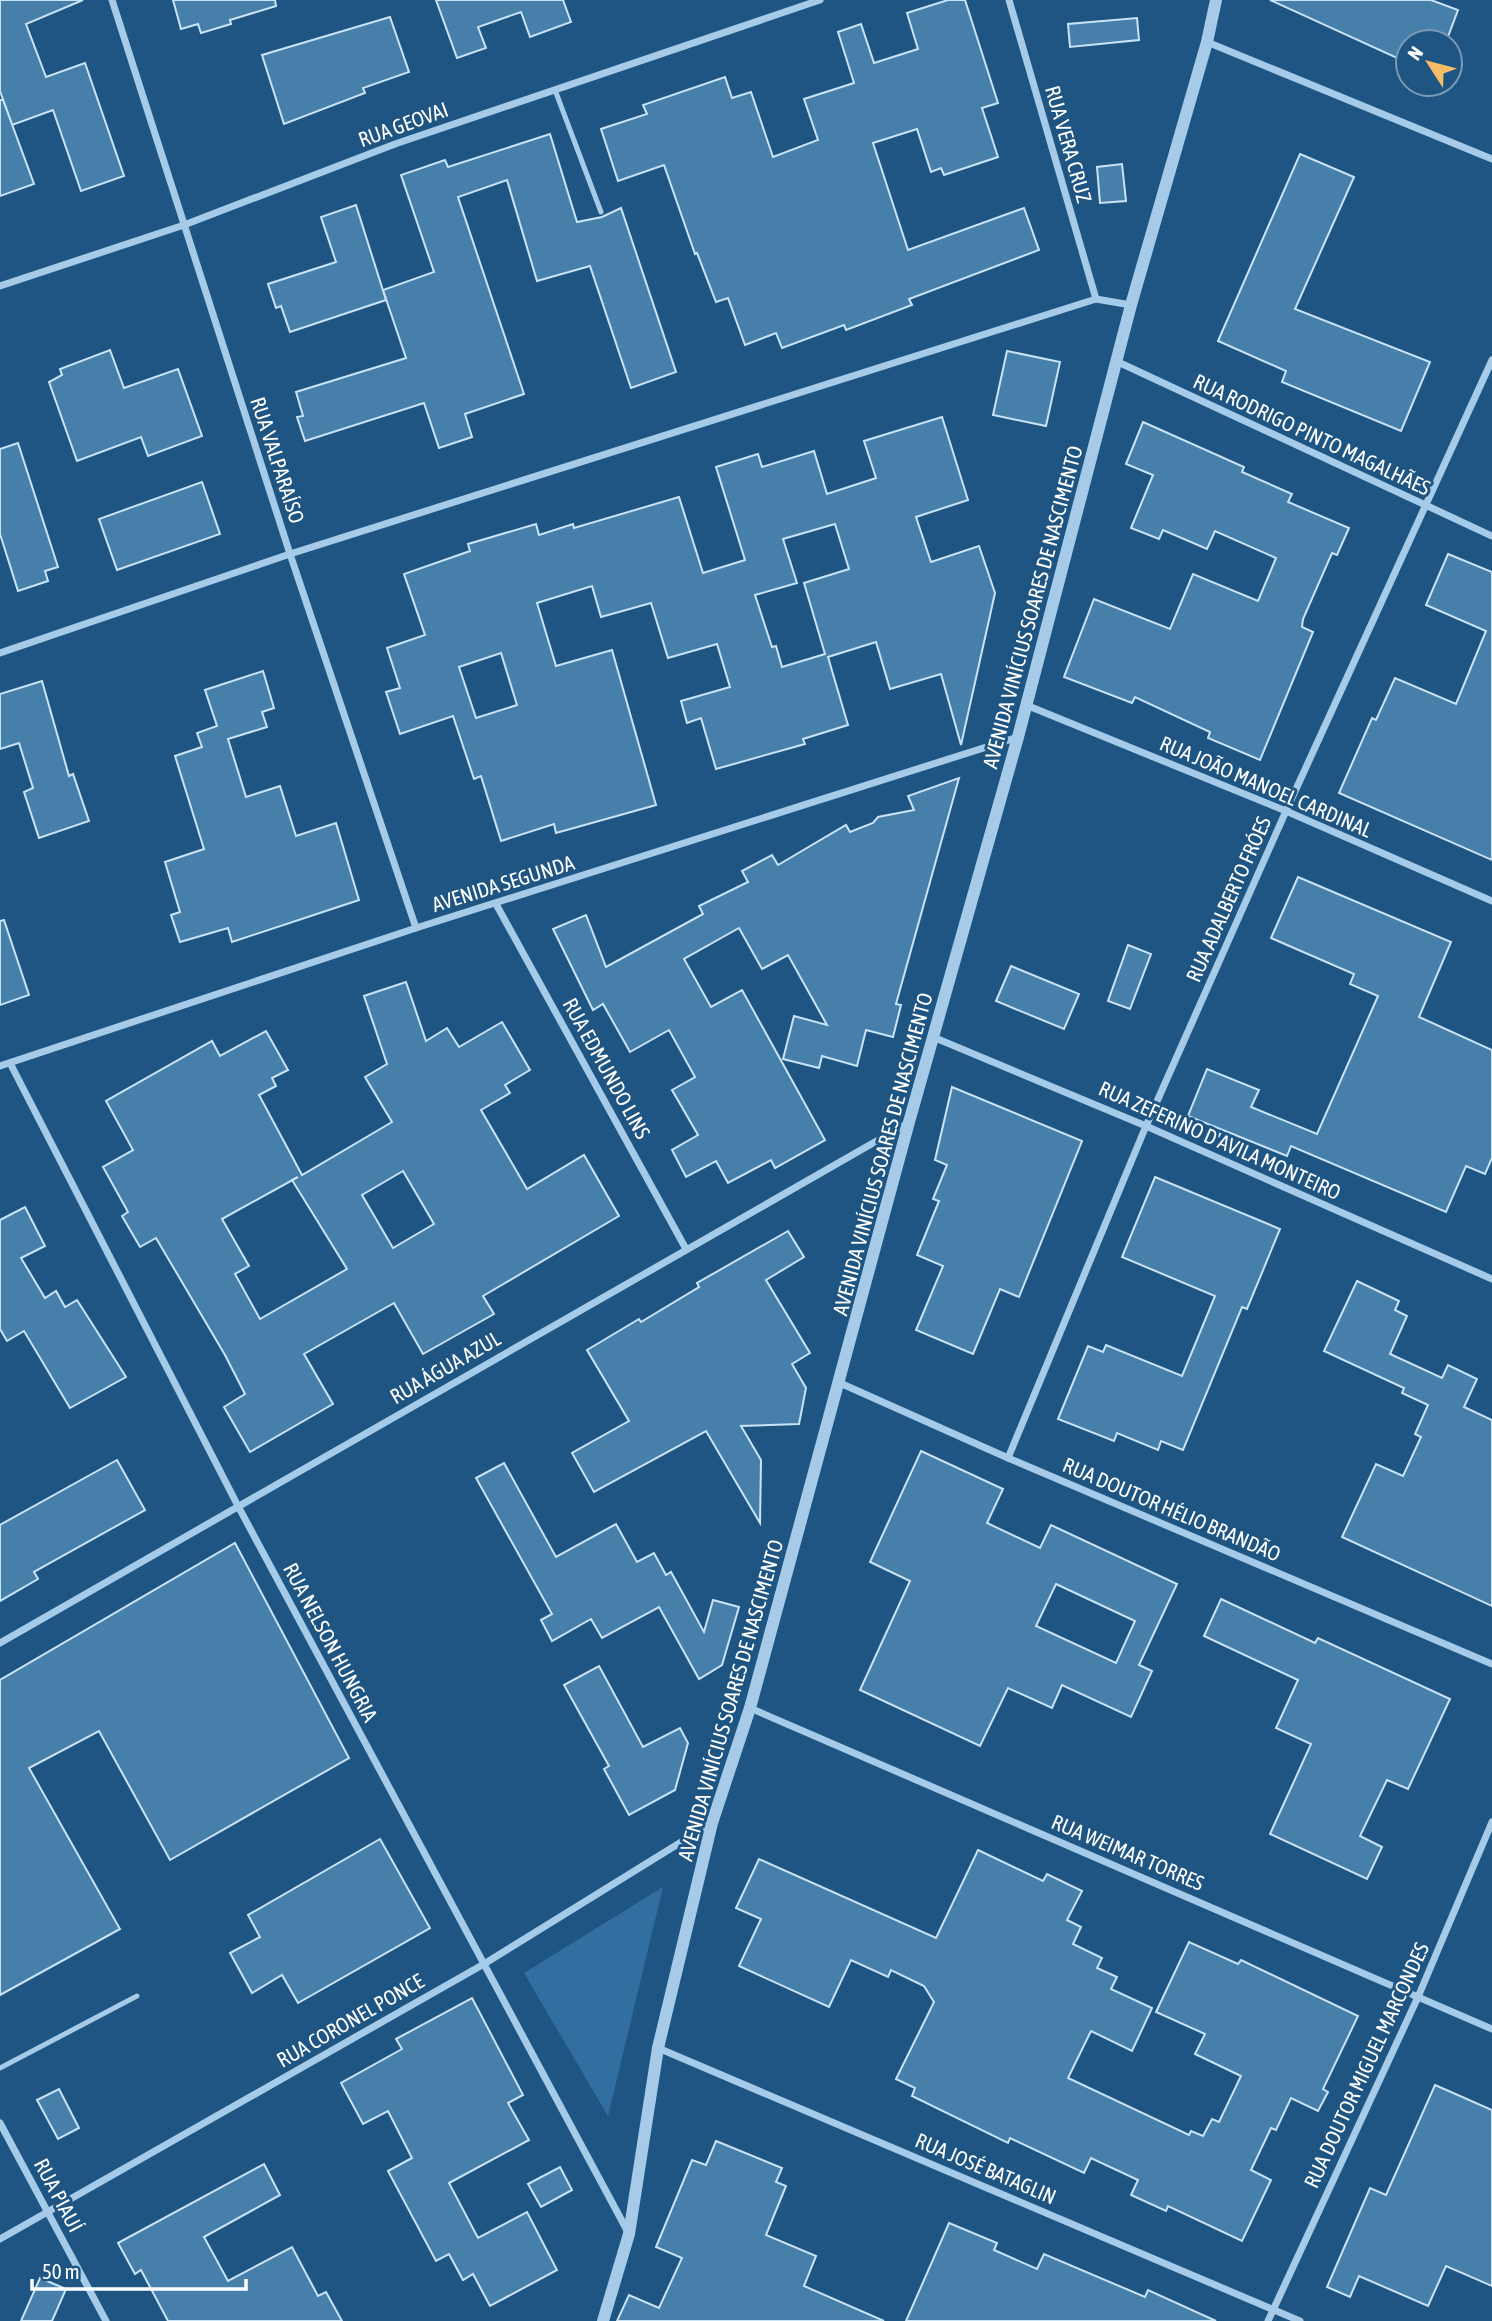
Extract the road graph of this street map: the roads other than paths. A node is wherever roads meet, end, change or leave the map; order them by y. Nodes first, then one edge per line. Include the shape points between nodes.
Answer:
1 (112, 0) edge
2 (820, 0) edge
3 (1009, 0) edge
4 (1216, 0) edge
5 (1208, 42) junction
6 (555, 90) junction
7 (1492, 159) edge
8 (601, 212) dead end
9 (184, 225) junction
10 (0, 286) edge
11 (1096, 299) junction
12 (1131, 304) junction
13 (1492, 360) edge
14 (1118, 362) junction
15 (1425, 507) junction
16 (1492, 536) edge
17 (290, 554) junction
18 (0, 653) edge
19 (1026, 705) junction
20 (1018, 737) junction
21 (1286, 811) junction
22 (1492, 901) edge
23 (496, 904) junction
24 (416, 928) junction
25 (933, 1037) junction
26 (10, 1063) junction
27 (0, 1066) edge
28 (909, 1122) junction
29 (1146, 1126) junction
30 (686, 1249) junction
31 (1492, 1279) edge
32 (839, 1383) junction
33 (1008, 1458) junction
34 (238, 1506) junction
35 (0, 1643) edge
36 (1492, 1664) edge
37 (750, 1708) junction
38 (1492, 1822) edge
39 (712, 1823) junction
40 (484, 1964) junction
41 (136, 1996) dead end
42 (1418, 1997) junction
43 (1492, 2029) edge
44 (658, 2048) junction
45 (0, 2068) edge
46 (0, 2123) edge
47 (48, 2211) junction
48 (629, 2234) junction
49 (0, 2239) edge
50 (1272, 2309) junction
51 (106, 2321) edge
52 (603, 2321) edge
53 (1268, 2321) edge
54 (1300, 2321) edge

1 - 9 street, RUA VALPARAÍSO
2 - 6 street, RUA GEOVAI
3 - 11 street, RUA VERA CRUZ
4 - 5 street, AVENIDA VINÍCIUS SOARES DE NASCIMENTO
5 - 7 street
5 - 12 street, AVENIDA VINÍCIUS SOARES DE NASCIMENTO
6 - 8 lane
6 - 9 street, RUA GEOVAI via 395,144
9 - 10 street, RUA GEOVAI
9 - 17 street, RUA VALPARAÍSO
11 - 12 street
11 - 17 street
12 - 14 street, AVENIDA VINÍCIUS SOARES DE NASCIMENTO
13 - 15 street, RUA ADALBERTO FRÓES
14 - 15 street, RUA RODRIGO PINTO MAGALHÃES
14 - 19 street, AVENIDA VINÍCIUS SOARES DE NASCIMENTO
15 - 16 street, RUA RODRIGO PINTO MAGALHÃES
15 - 21 street, RUA ADALBERTO FRÓES
17 - 18 street
17 - 24 street, RUA VALPARAÍSO
19 - 20 street, AVENIDA VINÍCIUS SOARES DE NASCIMENTO
19 - 21 street, RUA JOÃO MANOEL CARDINAL
20 - 23 street, AVENIDA SEGUNDA
20 - 25 street, AVENIDA VINÍCIUS SOARES DE NASCIMENTO
21 - 22 street, RUA JOÃO MANOEL CARDINAL
21 - 29 street, RUA ADALBERTO FRÓES
23 - 24 street, AVENIDA SEGUNDA
23 - 30 street, RUA EDMUNDO LINS
24 - 26 street, AVENIDA SEGUNDA
25 - 28 street, AVENIDA VINÍCIUS SOARES DE NASCIMENTO
25 - 29 street, RUA ZEFERINO D'AVILA MONTEIRO
26 - 27 street, AVENIDA SEGUNDA
26 - 34 street, RUA NELSON HUNGRIA
28 - 30 street, RUA ÁGUA AZUL
28 - 32 street, AVENIDA VINÍCIUS SOARES DE NASCIMENTO
29 - 31 street, RUA ZEFERINO D'AVILA MONTEIRO
29 - 33 street, RUA ADALBERTO FRÓES
30 - 34 street, RUA ÁGUA AZUL
32 - 33 street, RUA DOUTOR HÉLIO BRANDÃO
32 - 37 street, AVENIDA VINÍCIUS SOARES DE NASCIMENTO
33 - 36 street, RUA DOUTOR HÉLIO BRANDÃO
34 - 35 street, RUA ÁGUA AZUL
34 - 40 street, RUA NELSON HUNGRIA
37 - 39 street, AVENIDA VINÍCIUS SOARES DE NASCIMENTO
37 - 42 street, RUA WEIMAR TORRES
38 - 42 street, RUA DOUTOR MIGUEL MARCONDES
39 - 40 street, RUA CORONEL PONCE
39 - 44 street, AVENIDA VINÍCIUS SOARES DE NASCIMENTO
40 - 47 street, RUA CORONEL PONCE
40 - 48 street, RUA NELSON HUNGRIA
41 - 45 lane
42 - 43 street, RUA WEIMAR TORRES
42 - 50 street, RUA DOUTOR MIGUEL MARCONDES
44 - 48 street, AVENIDA VINÍCIUS SOARES DE NASCIMENTO
44 - 50 street, RUA JOSÉ BATAGLIN
46 - 47 street, RUA PIAUÍ
47 - 49 street, RUA CORONEL PONCE
47 - 51 street, RUA PIAUÍ
48 - 52 street, AVENIDA VINÍCIUS SOARES DE NASCIMENTO
50 - 53 street, RUA DOUTOR MIGUEL MARCONDES
50 - 54 street, RUA JOSÉ BATAGLIN

